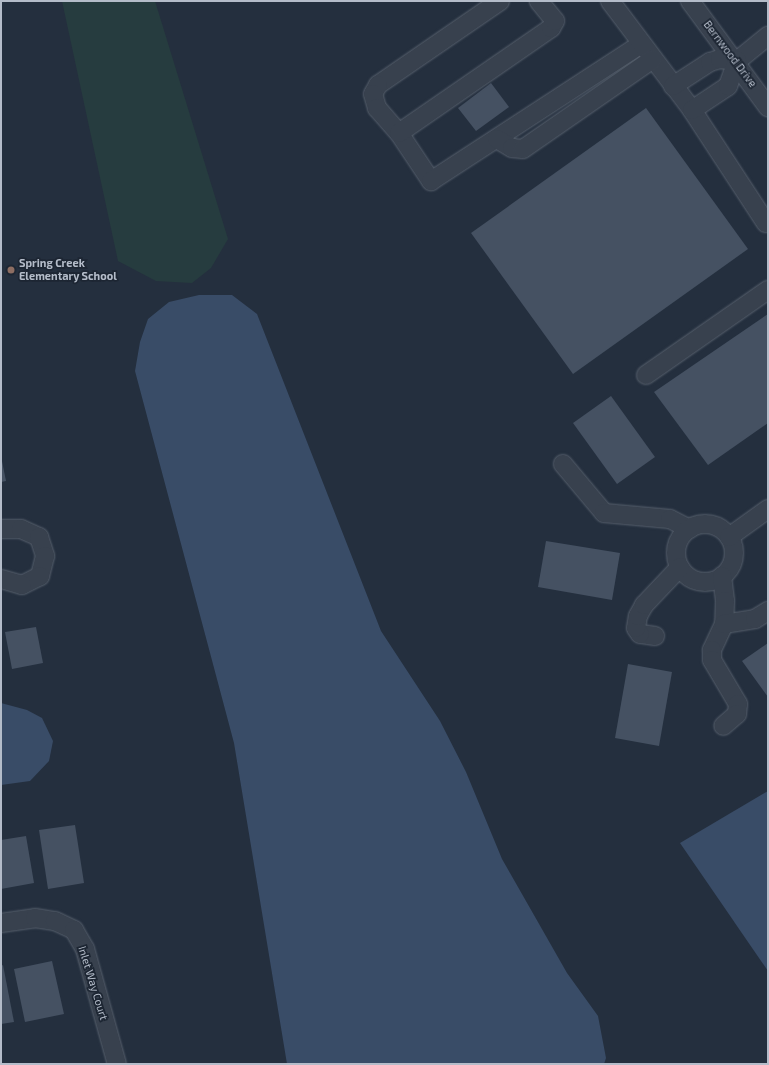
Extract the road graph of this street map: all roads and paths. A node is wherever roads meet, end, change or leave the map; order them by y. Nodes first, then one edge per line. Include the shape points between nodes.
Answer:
1 (500, 1) edge
2 (539, 1) edge
3 (610, 1) edge
4 (690, 1) edge
5 (768, 36) edge
6 (641, 44) junction
7 (653, 59) junction
8 (737, 61) junction
9 (673, 86) junction
10 (768, 107) edge
11 (692, 110) junction
12 (399, 133) junction
13 (497, 139) junction
14 (766, 223) dead end
15 (768, 290) edge
16 (646, 376) dead end
17 (563, 464) dead end
18 (768, 509) edge
19 (1, 529) edge
20 (690, 529) junction
21 (729, 537) junction
22 (680, 567) junction
23 (722, 576) junction
24 (1, 579) edge
25 (768, 610) edge
26 (724, 624) junction
27 (655, 636) dead end
28 (723, 726) dead end
29 (1, 923) edge
30 (117, 1064) edge

1 - 12 street via 378,85 373,94 377,108
2 - 12 street via 555,21 551,28
3 - 6 street
4 - 8 street, Bernwood Drive
5 - 8 street
6 - 7 street
6 - 13 street
7 - 9 street
7 - 13 street via 523,149 512,148
8 - 9 street via 720,59 710,62
8 - 10 street, Bernwood Drive
8 - 11 street via 728,86
9 - 11 street
11 - 14 street
12 - 13 street via 431,181
15 - 16 street
17 - 20 street via 604,513 670,519
18 - 21 street
19 - 24 street via 21,529 39,537 45,556 40,576 22,585
20 - 21 street via 702,524 713,525
20 - 22 street via 682,536 677,548
21 - 23 street via 734,554 732,564
22 - 23 street via 692,579 704,582
22 - 27 street via 644,605 638,616 636,628 640,634
23 - 26 street
25 - 26 street via 755,619
26 - 28 street via 712,650 712,660 738,704 737,714
29 - 30 street, Inlet Way Court via 35,918 55,921 74,930 85,949

